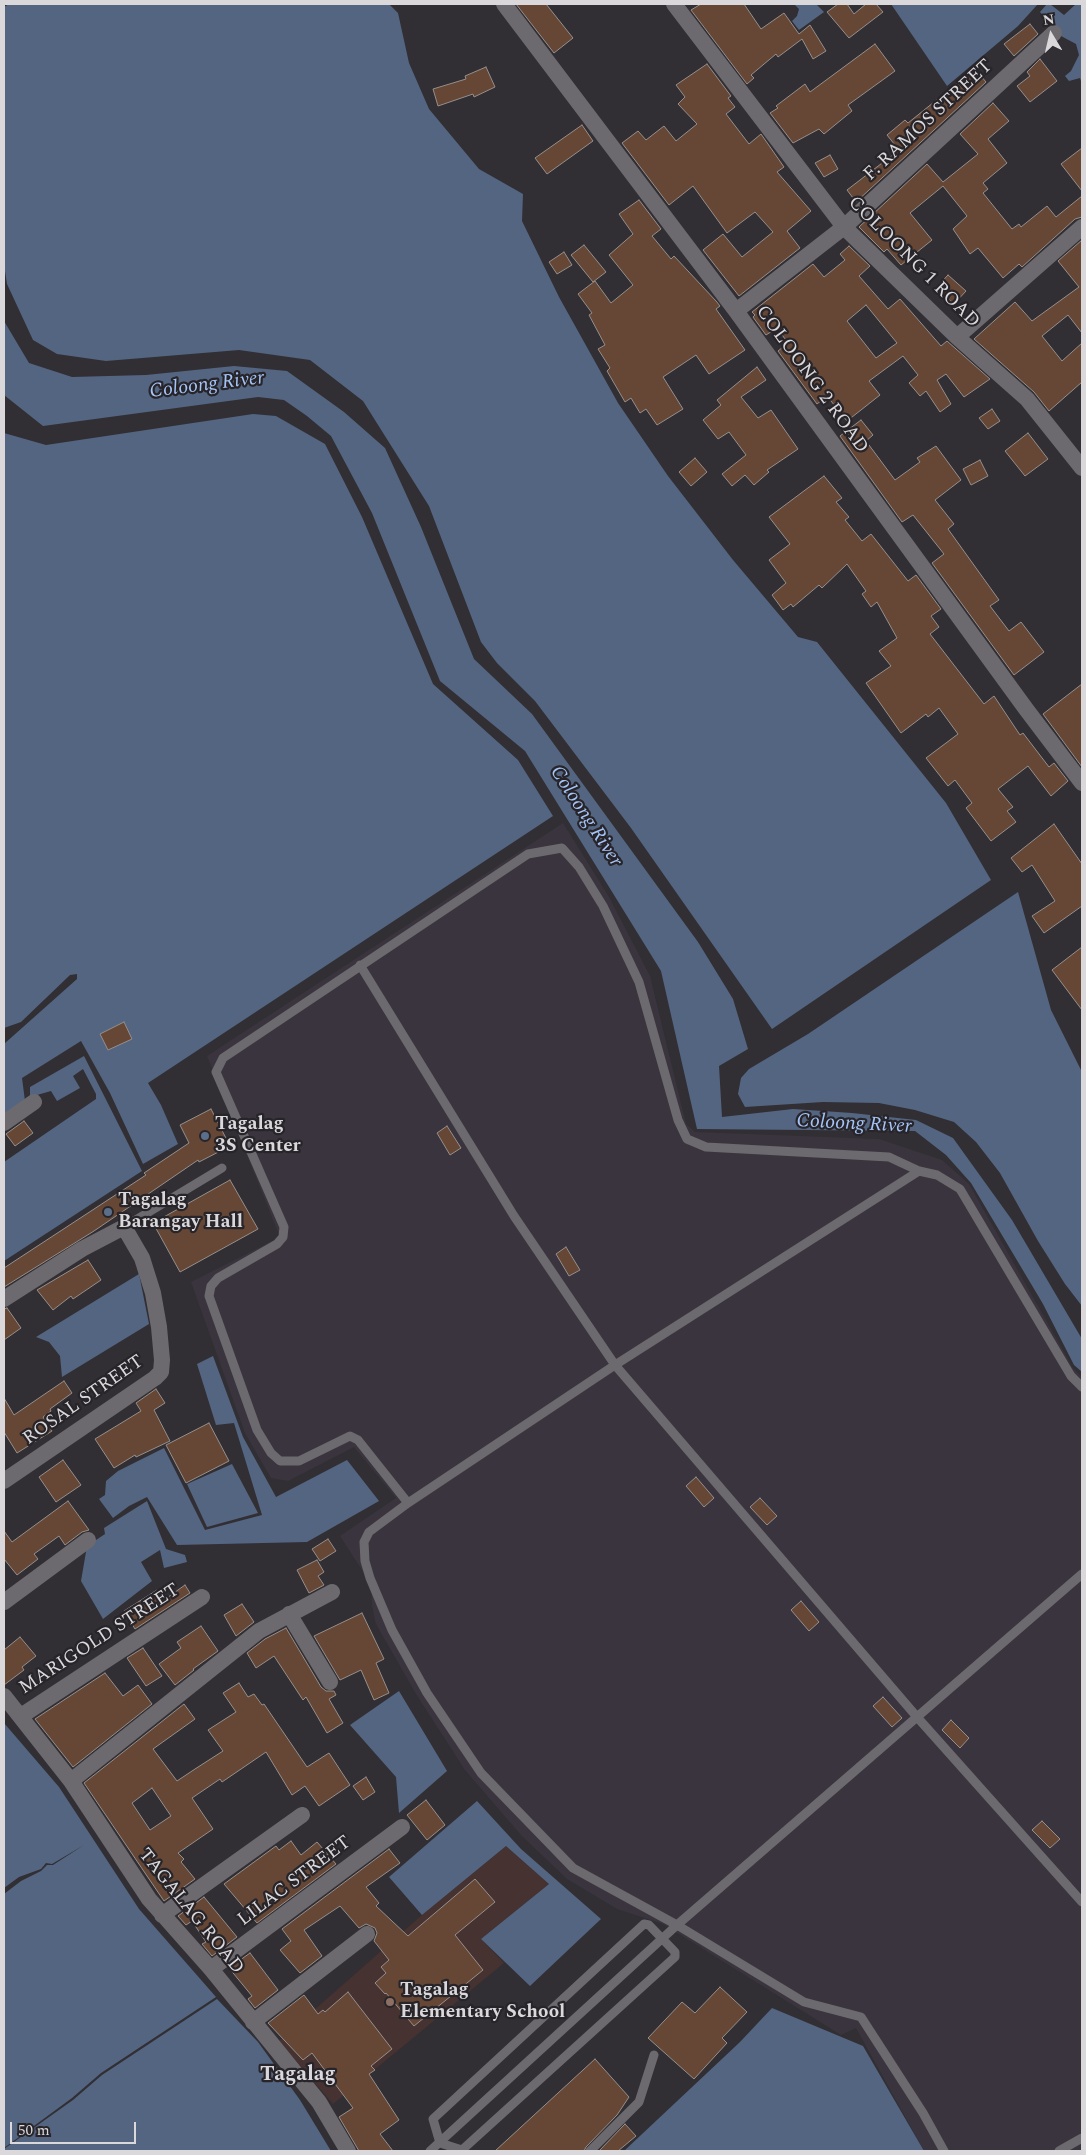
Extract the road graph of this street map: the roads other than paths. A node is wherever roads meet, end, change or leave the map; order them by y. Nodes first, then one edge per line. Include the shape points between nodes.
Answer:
1 (504, 4) edge
2 (674, 4) edge
3 (1054, 33) dead end
4 (844, 227) junction
5 (1082, 227) edge
6 (736, 311) junction
7 (957, 337) junction
8 (1082, 468) edge
9 (1082, 783) edge
10 (360, 965) junction
11 (34, 1102) dead end
12 (4, 1123) edge
13 (222, 1168) dead end
14 (919, 1171) junction
15 (124, 1227) junction
16 (4, 1299) edge
17 (615, 1365) junction
18 (1082, 1388) edge
19 (4, 1481) edge
20 (408, 1503) junction
21 (88, 1540) dead end
22 (1082, 1574) edge
23 (332, 1592) dead end
24 (202, 1597) dead end
25 (4, 1602) edge
26 (289, 1614) junction
27 (330, 1682) dead end
28 (4, 1696) edge
29 (21, 1716) junction
30 (917, 1717) junction
31 (71, 1780) junction
32 (302, 1815) dead end
33 (402, 1827) dead end
34 (1082, 1902) edge
35 (162, 1915) junction
36 (676, 1925) junction
37 (367, 1934) dead end
38 (662, 1939) junction
39 (211, 1970) junction
40 (253, 2022) junction
41 (654, 2055) dead end
42 (1082, 2138) edge
43 (440, 2143) junction
44 (348, 2151) edge
45 (430, 2151) edge
46 (590, 2151) edge
47 (944, 2151) edge
48 (1059, 2151) edge

1 - 6 street, COLOONG 2 ROAD
2 - 4 street, COLOONG 1 ROAD
3 - 4 street, F. RAMOS STREET
4 - 6 street, F. RAMOS STREET
4 - 7 street, COLOONG 1 ROAD
5 - 7 street
6 - 9 street, COLOONG 2 ROAD
7 - 8 street, COLOONG 1 ROAD via 1027,399
10 - 14 lane via 528,854 562,848 603,906 639,982 678,1120 687,1139 706,1147 888,1157
10 - 17 lane via 514,1216
10 - 20 lane via 223,1058 216,1072 284,1227 283,1237 277,1244 218,1278 211,1286 209,1296 257,1430 271,1453 280,1461 300,1461 350,1436 358,1440
11 - 12 street
13 - 15 lane
14 - 17 lane
14 - 18 lane via 938,1176 960,1189 1071,1376
15 - 16 street via 82,1249
15 - 19 street, ROSAL STREET via 142,1258 153,1293 159,1327 161,1372
17 - 20 lane
17 - 30 lane
20 - 36 lane via 369,1532 364,1542 365,1561 392,1630 427,1692 481,1773 573,1868
21 - 25 street
22 - 30 lane
23 - 26 street
24 - 29 street, MARIGOLD STREET
26 - 27 street
26 - 31 street via 259,1632
28 - 29 street, TAGALAG ROAD
29 - 31 street, TAGALAG ROAD
30 - 34 lane
30 - 36 lane
31 - 35 street, TAGALAG ROAD
32 - 35 street
33 - 39 street, LILAC STREET
35 - 39 street, TAGALAG ROAD
36 - 38 lane
36 - 47 lane via 804,2002 861,2017
37 - 40 street
38 - 43 lane
38 - 43 lane via 675,1952 675,1957 462,2150
38 - 43 lane via 644,1924 433,2119
39 - 40 street, TAGALAG ROAD
40 - 44 street, TAGALAG ROAD via 319,2102
41 - 46 lane via 639,2102
42 - 48 lane
43 - 45 lane

